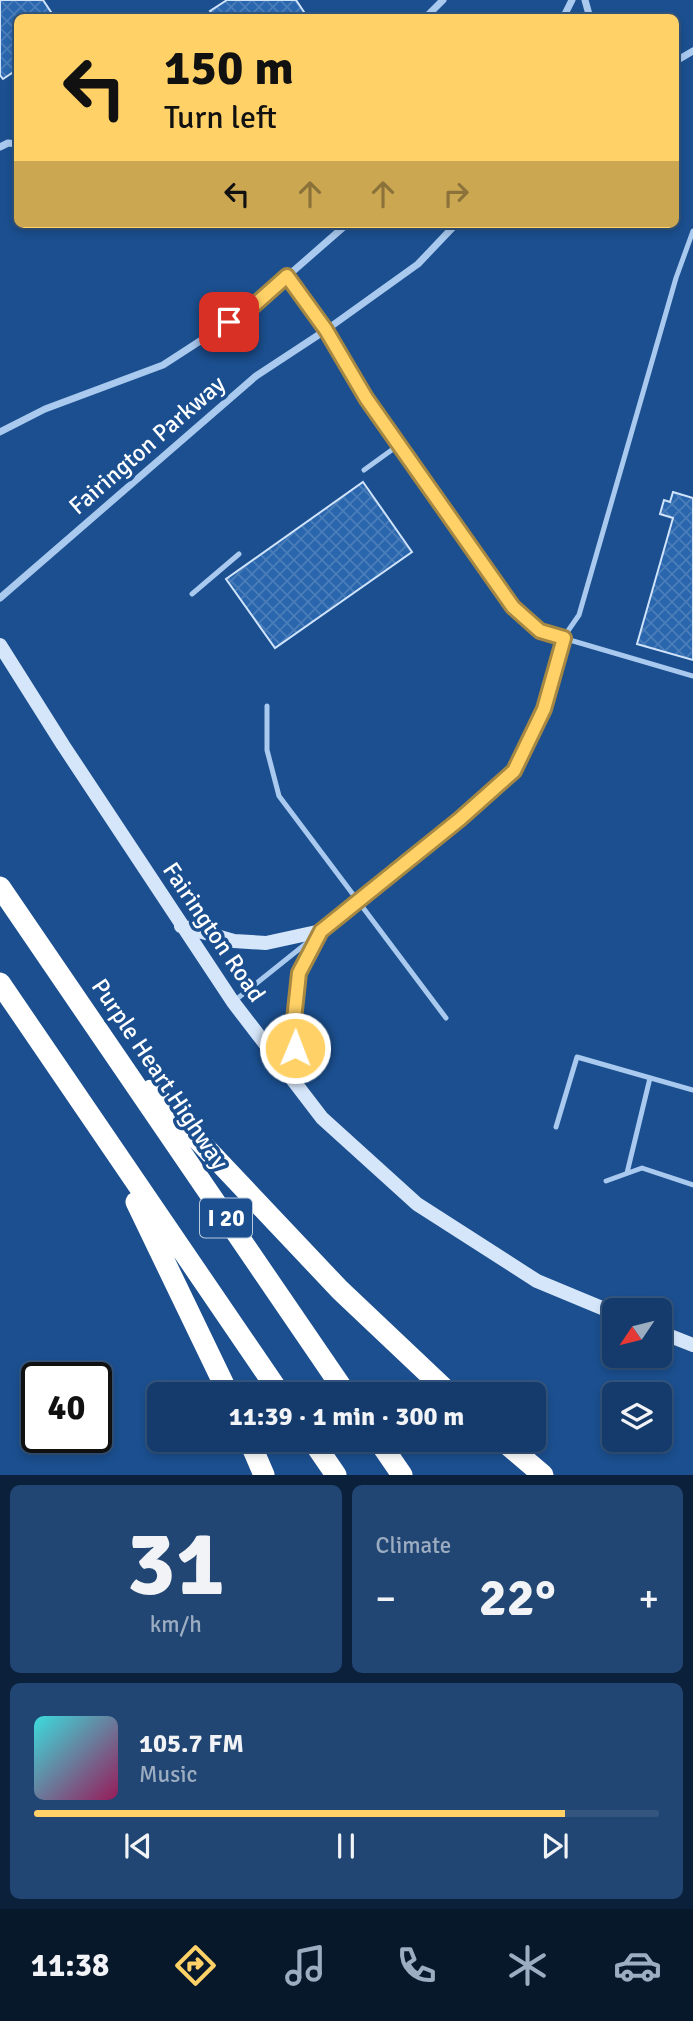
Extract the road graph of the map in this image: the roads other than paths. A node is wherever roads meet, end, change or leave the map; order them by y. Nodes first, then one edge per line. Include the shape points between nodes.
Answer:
1 (443, 0) edge
2 (429, 14) edge
3 (342, 228) edge
4 (452, 228) edge
5 (693, 231) edge
6 (287, 276) junction
7 (326, 330) junction
8 (0, 432) edge
9 (400, 444) junction
10 (364, 470) dead end
11 (239, 554) dead end
12 (192, 594) dead end
13 (0, 598) edge
14 (564, 638) junction
15 (0, 645) edge
16 (693, 676) edge
17 (267, 706) dead end
18 (0, 887) edge
19 (358, 901) junction
20 (181, 926) junction
21 (321, 931) junction
22 (0, 983) edge
23 (233, 1002) junction
24 (446, 1018) dead end
25 (105, 1041) junction
26 (650, 1078) junction
27 (297, 1086) junction
28 (693, 1090) edge
29 (556, 1127) dead end
30 (104, 1137) junction
31 (627, 1173) junction
32 (606, 1181) dead end
33 (693, 1185) edge
34 (602, 1308) edge
35 (672, 1337) edge
36 (693, 1345) edge
37 (223, 1382) edge
38 (272, 1382) edge
39 (338, 1382) edge
40 (437, 1382) edge
41 (254, 1452) edge
42 (320, 1452) edge
43 (386, 1452) edge
44 (516, 1452) edge
45 (264, 1475) edge
46 (335, 1475) edge
47 (402, 1475) edge
48 (543, 1475) edge

1 - 2 street
3 - 6 street, Fairington Parkway
4 - 7 street, Fairington Parkway via 418,264
5 - 14 lane via 579,615
6 - 7 street
6 - 8 street, Fairington Parkway via 251,308 163,365 45,409
7 - 9 lane
7 - 13 street, Fairington Parkway via 256,376
9 - 10 lane
9 - 14 lane via 513,607 540,631
11 - 12 lane
14 - 16 lane
14 - 19 lane via 544,709 514,771
15 - 20 street, Fairington Road
17 - 19 lane via 267,750 279,796
18 - 25 highway, Purple Heart Highway / I 20
19 - 21 lane
19 - 24 lane
20 - 21 street via 234,941 266,943
20 - 23 street, Fairington Road
21 - 23 lane
21 - 27 street via 299,973 293,1029
22 - 30 highway, I 20
23 - 27 street, Fairington Road
25 - 39 highway, Purple Heart Highway / I 20
25 - 40 highway via 340,1290
26 - 28 lane
26 - 29 lane via 577,1057
26 - 31 lane
27 - 34 street, Fairington Road via 322,1118 417,1204 537,1281
30 - 37 highway
30 - 38 highway, I 20
31 - 32 lane
31 - 33 lane via 642,1168
35 - 36 street
41 - 45 highway
42 - 46 highway
43 - 47 highway
44 - 48 highway

